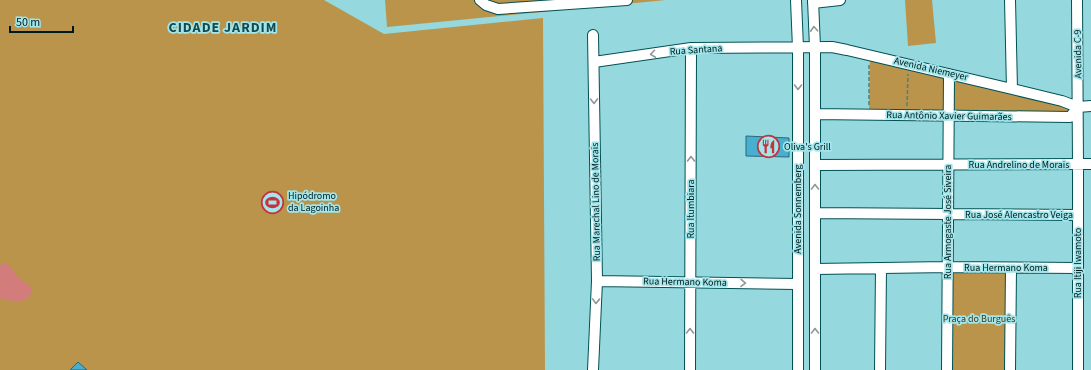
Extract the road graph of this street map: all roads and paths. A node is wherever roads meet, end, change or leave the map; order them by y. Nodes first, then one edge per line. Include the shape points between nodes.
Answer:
1 (480, 0) edge
2 (627, 0) edge
3 (796, 0) edge
4 (840, 0) edge
5 (1010, 0) edge
6 (1077, 0) edge
7 (813, 1) edge
8 (593, 35) dead end
9 (815, 47) junction
10 (691, 48) junction
11 (798, 48) junction
12 (870, 55) junction
13 (594, 62) junction
14 (908, 64) junction
15 (949, 74) junction
16 (1012, 89) junction
17 (1091, 106) edge
18 (1078, 107) junction
19 (815, 114) junction
20 (869, 115) junction
21 (907, 116) junction
22 (949, 117) junction
23 (1078, 164) junction
24 (1091, 164) edge
25 (815, 165) junction
26 (948, 165) junction
27 (815, 213) junction
28 (948, 214) junction
29 (1078, 215) junction
30 (948, 267) junction
31 (881, 268) junction
32 (1011, 268) junction
33 (1077, 268) junction
34 (815, 269) junction
35 (597, 281) junction
36 (690, 283) junction
37 (797, 284) junction
38 (594, 370) edge
39 (690, 370) edge
40 (798, 370) edge
41 (815, 370) edge
42 (880, 370) edge
43 (947, 370) edge
44 (1010, 370) edge
45 (1078, 370) edge

1 - 2 street via 498,9
3 - 11 street, Avenida Sonnemberg
4 - 7 street
5 - 16 street
6 - 18 street, Avenida C-9
9 -> 7 street, Avenida Sonnemberg
8 - 13 street, Rua Marechal Lino de Morais
9 - 11 street, Avenida Niemeyer
9 - 12 street, Avenida Niemeyer via 832,47
9 - 19 street, Avenida Sonnemberg
10 - 11 street, Rua Santana
10 -> 13 street, Rua Santana
36 -> 10 street, Rua Itumbiara
11 -> 37 street, Avenida Sonnemberg
12 - 14 street, Avenida Niemeyer
12 - 20 path
13 -> 35 street, Rua Marechal Lino de Morais
14 - 15 street, Avenida Niemeyer
14 - 21 path
15 - 16 street, Avenida Niemeyer
15 - 22 street, Rua Armogaste José Siveira
16 - 18 street, Avenida Niemeyer
17 - 18 street
18 - 22 street, Rua Antônio Xavier Guimarães via 1070,117
18 - 23 street, Rua Itiji Iwamoto
19 - 20 street, Rua Antônio Xavier Guimarães
19 - 25 street, Avenida Sonnemberg
20 - 21 street, Rua Antônio Xavier Guimarães
21 - 22 street, Rua Antônio Xavier Guimarães
22 - 26 street, Rua Armogaste José Siveira
23 - 24 street, Rua Andrelino de Morais
23 - 26 street, Rua Andrelino de Morais
23 - 29 street, Rua Itiji Iwamoto
25 - 26 street, Rua Andrelino de Morais
27 -> 25 street, Avenida Sonnemberg
26 - 28 street, Rua Armogaste José Siveira
27 - 28 street, Rua José Alencastro Veiga
27 - 34 street, Avenida Sonnemberg
28 - 29 street, Rua José Alencastro Veiga
28 - 30 street, Rua Armogaste José Siveira
29 - 33 street, Rua Itiji Iwamoto
30 - 31 street, Rua Hermano Koma
30 - 32 street, Rua Hermano Koma
30 - 43 street, Rua Armogaste José Siveira
31 - 34 street, Rua Hermano Koma
31 - 42 street
32 - 33 street, Rua Hermano Koma
32 - 44 street
33 - 45 street, Rua Itiji Iwamoto
41 -> 34 street, Avenida Sonnemberg
35 - 36 street, Rua Hermano Koma
35 -> 38 street, Rua Marechal Lino de Morais
36 -> 37 street, Rua Hermano Koma
39 -> 36 street, Rua Itumbiara
37 - 40 street, Avenida Sonnemberg

